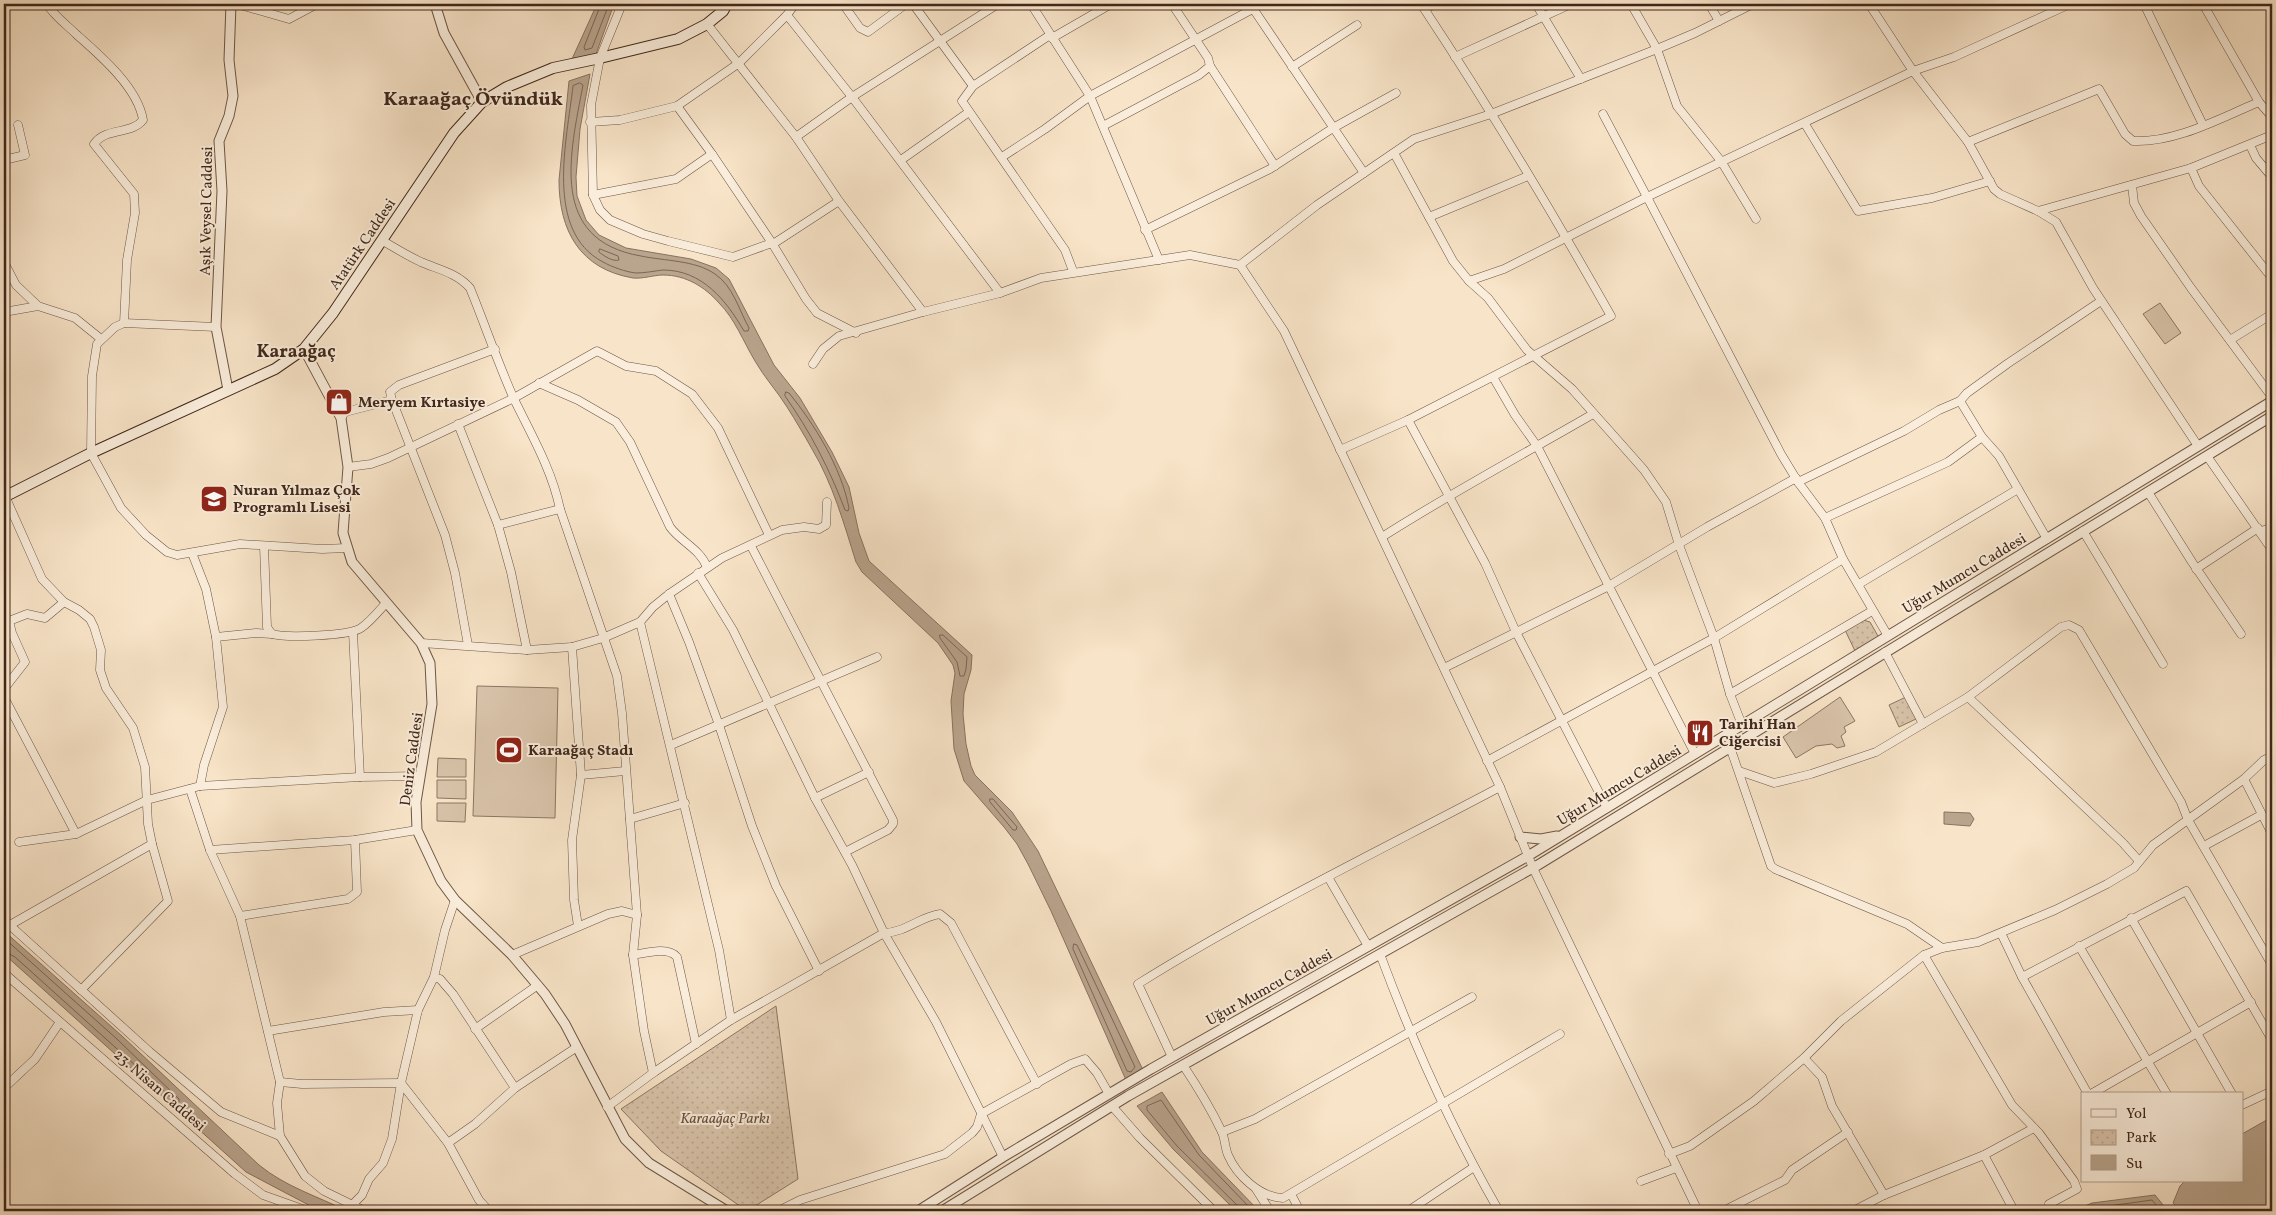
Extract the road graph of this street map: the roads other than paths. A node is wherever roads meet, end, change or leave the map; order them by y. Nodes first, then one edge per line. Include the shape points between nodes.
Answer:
1 (47, 4) edge
2 (231, 4) edge
3 (237, 4) edge
4 (317, 4) edge
5 (435, 4) edge
6 (622, 4) edge
7 (727, 4) edge
8 (795, 4) edge
9 (843, 4) edge
10 (906, 4) edge
11 (913, 4) edge
12 (998, 4) edge
13 (1031, 4) edge
14 (1111, 4) edge
15 (1172, 4) edge
16 (1262, 4) edge
17 (1435, 4) edge
18 (1536, 4) edge
19 (1572, 4) edge
20 (1631, 4) edge
21 (1709, 4) edge
22 (1753, 4) edge
23 (1869, 4) edge
24 (2070, 4) edge
25 (2149, 4) edge
26 (2203, 4) edge
27 (1252, 6) edge
28 (1423, 6) edge
29 (787, 15) junction
30 (1544, 16) junction
31 (1719, 21) junction
32 (707, 24) junction
33 (1357, 25) dead end
34 (1051, 36) junction
35 (941, 40) junction
36 (1196, 40) junction
37 (1657, 49) junction
38 (1455, 57) junction
39 (600, 58) junction
40 (739, 63) junction
41 (1210, 66) junction
42 (1292, 67) junction
43 (1913, 71) junction
44 (1581, 79) junction
45 (973, 86) junction
46 (1396, 93) dead end
47 (852, 96) junction
48 (1090, 96) junction
49 (482, 102) junction
50 (2259, 102) junction
51 (677, 106) junction
52 (969, 112) junction
53 (1491, 114) junction
54 (1603, 114) dead end
55 (2272, 117) edge
56 (590, 122) junction
57 (1804, 124) junction
58 (18, 125) dead end
59 (2203, 125) junction
60 (1103, 126) junction
61 (1333, 128) junction
62 (2272, 134) edge
63 (796, 137) junction
64 (1968, 142) junction
65 (2250, 145) junction
66 (1394, 153) junction
67 (712, 154) junction
68 (1002, 157) junction
69 (4, 160) edge
70 (901, 160) junction
71 (1721, 161) junction
72 (1275, 166) junction
73 (2191, 168) junction
74 (1364, 173) junction
75 (1528, 176) junction
76 (2272, 177) edge
77 (1990, 181) junction
78 (2132, 185) junction
79 (593, 195) junction
80 (1647, 197) junction
81 (839, 201) junction
82 (2038, 210) junction
83 (1429, 218) junction
84 (1756, 219) dead end
85 (1145, 230) junction
86 (1567, 239) junction
87 (383, 241) junction
88 (773, 244) junction
89 (1159, 260) junction
90 (4, 262) edge
91 (1240, 266) junction
92 (1073, 272) junction
93 (2272, 278) edge
94 (1469, 280) junction
95 (1000, 293) junction
96 (2101, 300) junction
97 (38, 306) junction
98 (4, 312) edge
99 (923, 312) junction
100 (2272, 314) edge
101 (124, 323) junction
102 (216, 327) junction
103 (856, 333) junction
104 (101, 339) junction
105 (2230, 340) junction
106 (304, 349) junction
107 (495, 349) junction
108 (1534, 357) junction
109 (813, 364) dead end
110 (1494, 377) junction
111 (539, 383) junction
112 (228, 390) junction
113 (2272, 397) edge
114 (514, 398) junction
115 (392, 400) junction
116 (1960, 401) junction
117 (2272, 401) edge
118 (1593, 414) junction
119 (2272, 416) edge
120 (341, 418) junction
121 (1408, 420) junction
122 (458, 424) junction
123 (1982, 438) junction
124 (412, 446) junction
125 (1537, 446) junction
126 (2198, 446) junction
127 (1340, 450) junction
128 (91, 453) junction
129 (2207, 456) junction
130 (348, 467) junction
131 (1797, 480) junction
132 (2018, 489) junction
133 (2148, 492) junction
134 (1448, 495) junction
135 (4, 496) edge
136 (827, 502) dead end
137 (560, 509) junction
138 (1825, 518) junction
139 (498, 526) junction
140 (2272, 527) edge
141 (2259, 530) junction
142 (2083, 532) junction
143 (769, 535) junction
144 (1382, 537) junction
145 (2047, 539) junction
146 (1679, 545) junction
147 (264, 546) junction
148 (751, 546) junction
149 (347, 548) junction
150 (2272, 550) edge
151 (192, 553) junction
152 (1843, 559) junction
153 (707, 567) junction
154 (2196, 568) junction
155 (698, 572) junction
156 (1859, 584) junction
157 (1607, 587) junction
158 (669, 594) junction
159 (64, 602) junction
160 (386, 603) junction
161 (1872, 611) junction
162 (640, 622) junction
163 (353, 632) junction
164 (1516, 632) junction
165 (272, 634) junction
166 (2241, 634) dead end
167 (1888, 636) junction
168 (216, 637) junction
169 (603, 638) junction
170 (1714, 638) junction
171 (420, 643) junction
172 (468, 645) junction
173 (572, 647) junction
174 (528, 650) junction
175 (1885, 652) junction
176 (877, 657) dead end
177 (2163, 664) dead end
178 (1444, 668) junction
179 (1653, 671) junction
180 (821, 682) junction
181 (4, 689) edge
182 (1730, 694) junction
183 (4, 697) edge
184 (1968, 697) junction
185 (769, 704) junction
186 (1561, 721) junction
187 (1923, 724) junction
188 (719, 725) junction
189 (1742, 725) junction
190 (1748, 736) junction
191 (1723, 737) junction
192 (671, 745) junction
193 (1730, 747) junction
194 (1695, 754) junction
195 (2272, 756) edge
196 (1488, 761) junction
197 (625, 771) junction
198 (1739, 771) junction
199 (869, 772) junction
200 (580, 775) junction
201 (420, 776) junction
202 (360, 777) junction
203 (2244, 780) junction
204 (200, 786) junction
205 (1500, 787) junction
206 (190, 789) junction
207 (816, 798) junction
208 (147, 800) junction
209 (685, 803) junction
210 (1607, 808) junction
211 (2261, 815) junction
212 (630, 819) junction
213 (2188, 820) junction
214 (417, 830) junction
215 (76, 834) junction
216 (2272, 834) edge
217 (1562, 835) junction
218 (1520, 837) junction
219 (355, 840) junction
220 (20, 842) dead end
221 (152, 844) junction
222 (2204, 846) junction
223 (210, 850) junction
224 (846, 852) junction
225 (1528, 856) junction
226 (2139, 861) junction
227 (1533, 868) junction
228 (1328, 878) junction
229 (455, 900) junction
230 (637, 915) junction
231 (240, 916) junction
232 (2132, 918) junction
233 (7, 922) edge
234 (578, 926) junction
235 (2001, 933) junction
236 (884, 934) junction
237 (1368, 946) junction
238 (2079, 946) junction
239 (1942, 948) junction
240 (1380, 954) junction
241 (512, 955) junction
242 (633, 955) junction
243 (1924, 955) junction
244 (2272, 965) edge
245 (819, 971) junction
246 (4, 973) edge
247 (434, 976) junction
248 (2022, 977) junction
249 (538, 985) junction
250 (82, 990) junction
251 (1472, 997) dead end
252 (2251, 1002) junction
253 (418, 1010) junction
254 (731, 1020) junction
255 (60, 1022) junction
256 (475, 1029) junction
257 (268, 1031) junction
258 (1409, 1032) junction
259 (2198, 1033) junction
260 (1560, 1034) dead end
261 (2272, 1040) edge
262 (696, 1044) junction
263 (577, 1047) junction
264 (1172, 1057) junction
265 (1804, 1058) junction
266 (2147, 1063) junction
267 (1183, 1065) junction
268 (653, 1073) junction
269 (280, 1082) junction
270 (401, 1083) junction
271 (1037, 1084) junction
272 (4, 1088) edge
273 (515, 1088) junction
274 (2272, 1091) edge
275 (2089, 1092) edge
276 (2094, 1092) edge
277 (2166, 1092) edge
278 (2231, 1092) edge
279 (1109, 1094) junction
280 (2244, 1104) edge
281 (1442, 1105) junction
282 (1112, 1106) junction
283 (607, 1107) junction
284 (981, 1114) junction
285 (2034, 1128) junction
286 (1222, 1132) junction
287 (1848, 1132) junction
288 (280, 1136) junction
289 (448, 1143) junction
290 (1669, 1154) junction
291 (1984, 1155) junction
292 (1004, 1157) junction
293 (1474, 1167) junction
294 (1676, 1168) junction
295 (1641, 1181) dead end
296 (1256, 1189) junction
297 (1291, 1194) junction
298 (1884, 1196) junction
299 (353, 1204) junction
300 (2049, 1204) dead end
301 (308, 1211) edge
302 (365, 1211) edge
303 (489, 1211) edge
304 (727, 1211) edge
305 (778, 1211) edge
306 (918, 1211) edge
307 (942, 1211) edge
308 (1214, 1211) edge
309 (1270, 1211) edge
310 (1300, 1211) edge
311 (1408, 1211) edge
312 (1499, 1211) edge
313 (1698, 1211) edge
314 (1723, 1211) edge
315 (1853, 1211) edge
316 (2010, 1211) edge

1 - 101 street via 102,57 141,106 143,120 139,126 109,133 94,144 134,194
2 - 102 street, Aşık Veysel Caddesi via 229,60 233,96 220,142 222,191
3 - 4 street via 289,19
5 - 49 street via 444,33
6 - 39 street
7 - 32 main road, Atatürk Caddesi
8 - 29 street
9 - 10 street via 860,28 868,32
11 - 35 street
12 - 35 street
13 - 34 street
14 - 34 street
15 - 36 street
16 - 27 street
17 - 28 street
18 - 30 street
19 - 30 street
20 - 37 street
21 - 31 street
22 - 31 street
23 - 43 street
24 - 43 street via 1954,57
25 - 59 street via 2145,6
26 - 50 street
27 - 36 street
27 - 42 street
28 - 38 street
29 - 40 street
29 - 47 street
30 - 38 street
30 - 44 street
31 - 37 street
32 - 39 main road, Atatürk Caddesi via 678,38
32 - 40 street
33 - 42 street
34 - 45 street
34 - 48 street
35 - 45 street
35 - 47 street
36 - 41 street
36 - 48 street
37 - 44 street
37 - 71 street via 1677,106
38 - 53 street
39 - 49 main road, Atatürk Caddesi via 553,68 507,87
39 - 56 street
40 - 51 street
40 - 63 street
41 - 60 street
41 - 72 street
42 - 61 street
43 - 57 street
43 - 64 street
44 - 53 street
45 - 52 street via 962,101
46 - 61 street
47 - 63 street
47 - 70 street
48 - 60 street
48 - 68 street
49 - 87 main road, Atatürk Caddesi via 454,133
50 - 55 street
50 - 59 street
51 - 56 street via 620,120
51 - 67 street
52 - 68 street
52 - 70 street
53 - 66 street via 1414,139
53 - 75 street
54 - 80 street
56 - 79 street
57 - 71 street
57 - 77 street via 1858,211 1932,198
58 - 69 street via 25,156
59 - 64 street via 2147,142 2133,141 2125,134 2099,89
60 - 85 street
61 - 72 street
61 - 74 street
62 - 65 street
63 - 81 street
64 - 77 street
65 - 73 street
65 - 76 street
66 - 74 street
66 - 83 street
67 - 79 street via 676,178
67 - 88 street
68 - 92 street via 1065,250
70 - 95 street
71 - 80 street
71 - 84 street
72 - 85 street
73 - 78 street
73 - 93 street via 2199,186
74 - 91 street via 1317,205
75 - 83 street
75 - 86 street
77 - 82 street via 2000,194
78 - 82 street
78 - 105 street via 2134,203 2141,216
79 - 88 street via 600,210 610,220 642,234 733,257
80 - 86 street
80 - 131 street via 1741,380
81 - 88 street
81 - 99 street
82 - 96 street via 2056,222
83 - 94 street via 1453,260
85 - 89 street
86 - 94 street via 1504,269
86 - 108 street via 1611,316
87 - 106 main road, Atatürk Caddesi
87 - 107 street via 462,279 470,288
88 - 103 street via 817,312
89 - 91 street via 1190,255
89 - 92 street
90 - 97 street via 16,285
91 - 127 street via 1284,331
92 - 95 street via 1041,278
94 - 108 street via 1488,298
95 - 99 street
96 - 116 street
96 - 126 street
97 - 98 street
97 - 104 street via 75,318
99 - 103 street
100 - 105 street
101 - 102 street
101 - 104 street
102 - 112 street, Aşık Veysel Caddesi
103 - 109 street via 839,336 823,349
104 - 128 street via 97,344 92,376
105 - 113 street
106 - 112 main road, Atatürk Caddesi via 275,369
106 - 120 street, Deniz Caddesi
107 - 114 street
107 - 115 street via 400,385 390,392
108 - 110 street
108 - 118 street via 1572,389
110 - 121 street
110 - 125 street
111 - 114 street
111 - 143 street via 597,351 626,366 656,371 692,394 718,428
111 - 153 street via 616,422 630,442 670,527 678,538 703,557
112 - 128 main road, Atatürk Caddesi
114 - 122 street
114 - 137 street via 531,430
115 - 120 street via 345,412
115 - 124 street
116 - 123 street
116 - 131 street via 1904,431
117 - 126 street, Uğur Mumcu Caddesi
118 - 125 street
118 - 146 street via 1657,488 1666,502
119 - 129 street, Uğur Mumcu Caddesi
120 - 130 street, Deniz Caddesi
121 - 127 street
121 - 134 street
122 - 124 street
122 - 139 street
123 - 132 street via 1999,456
123 - 138 street via 1948,462
124 - 130 street via 371,464
124 - 172 street via 445,535
125 - 134 street
125 - 157 street
126 - 145 street, Uğur Mumcu Caddesi
127 - 144 street
128 - 135 main road, Atatürk Caddesi
128 - 151 street via 121,508 146,535 167,552 177,555
129 - 133 street, Uğur Mumcu Caddesi
129 - 141 street
130 - 149 street, Deniz Caddesi via 343,533
131 - 138 street
131 - 146 street
132 - 145 street
132 - 156 street
133 - 142 street, Uğur Mumcu Caddesi
133 - 154 street
134 - 144 street
134 - 164 street via 1485,563
135 - 159 street via 42,579
136 - 143 street via 826,525 819,529 804,526
137 - 139 street
137 - 169 street
138 - 152 street
139 - 174 street
140 - 141 street
141 - 150 street
141 - 154 street
142 - 175 street, Uğur Mumcu Caddesi
142 - 177 street
143 - 148 street
144 - 178 street
145 - 167 street, Uğur Mumcu Caddesi
146 - 157 street
146 - 170 street
147 - 149 street
147 - 151 street via 240,544
147 - 165 street via 267,627
148 - 153 street
148 - 180 street
149 - 160 street, Deniz Caddesi via 352,562
151 - 168 street via 206,589
152 - 156 street
152 - 170 street
153 - 155 street
154 - 166 street
155 - 158 street
155 - 185 street via 733,630
156 - 161 street
157 - 164 street
157 - 179 street
158 - 162 street
158 - 188 street via 690,642
159 - 181 street via 45,618 27,614 9,621 25,662
159 - 208 street via 79,610 94,626 106,688 133,728 139,743 145,767
160 - 163 street
160 - 171 street, Deniz Caddesi
161 - 167 street
161 - 182 street
162 - 169 street
162 - 192 street
163 - 165 street
163 - 202 street
164 - 178 street
164 - 186 street
165 - 168 street
167 - 189 street, Uğur Mumcu Caddesi
168 - 204 street via 223,707
169 - 173 street
169 - 197 street via 617,676
170 - 179 street
170 - 182 street
171 - 172 street
171 - 201 street, Deniz Caddesi via 430,663 432,704
172 - 174 street
173 - 174 street
173 - 200 street
175 - 187 street
175 - 190 street, Uğur Mumcu Caddesi
176 - 180 street
178 - 196 street
179 - 186 street
179 - 194 street
180 - 185 street
180 - 199 street
182 - 189 street
183 - 215 street
184 - 187 street
184 - 213 street via 2061,627 2069,625 2076,628 2181,802
184 - 226 street
185 - 188 street
185 - 207 street
186 - 196 street
186 - 210 street
187 - 198 street via 1876,752 1811,774 1774,783
188 - 192 street
188 - 245 street via 752,826 776,886
189 - 190 street
189 - 191 street, Uğur Mumcu Caddesi
190 - 193 street, Uğur Mumcu Caddesi
191 - 193 street
191 - 194 street, Uğur Mumcu Caddesi
192 - 209 street
193 - 198 street
193 - 227 street, Uğur Mumcu Caddesi
194 - 210 street, Uğur Mumcu Caddesi
195 - 203 street
196 - 205 street
197 - 200 street
197 - 212 street
198 - 239 street via 1771,866 1908,924
199 - 207 street
199 - 224 street via 893,820 892,824 888,830
200 - 234 street via 572,840
201 - 202 street
201 - 214 street, Deniz Caddesi via 416,802
202 - 204 street
203 - 211 street
203 - 213 street
204 - 206 street
205 - 218 street
205 - 228 street
206 - 208 street
206 - 223 street
207 - 224 street
208 - 215 street
208 - 221 street
209 - 212 street
209 - 254 street via 719,950
210 - 217 street, Uğur Mumcu Caddesi
211 - 216 street
211 - 222 street
212 - 230 street
213 - 222 street
213 - 226 street via 2152,846
214 - 219 street
214 - 229 street, Deniz Caddesi via 441,880
215 - 220 street
217 - 218 street via 1541,839
217 - 225 street, Uğur Mumcu Caddesi
218 - 225 street
219 - 223 street
219 - 231 street via 357,892 348,899
221 - 233 street
221 - 250 street via 168,901
222 - 244 street
223 - 231 street
224 - 236 street
225 - 227 street
225 - 237 street, Uğur Mumcu Caddesi
226 - 235 street via 2134,868 2107,884
227 - 240 street, Uğur Mumcu Caddesi
227 - 290 street
228 - 237 street
228 - 264 street via 1138,984
229 - 241 street, Deniz Caddesi
229 - 247 street
230 - 234 street via 622,911
230 - 242 street
231 - 257 street
232 - 238 street
232 - 252 street via 2186,891
232 - 259 street
233 - 250 street
234 - 241 street
235 - 239 street via 1978,942
235 - 248 street
236 - 245 street
236 - 271 street via 908,929 933,915 940,914 949,921
236 - 284 street via 936,1022
237 - 264 street, Uğur Mumcu Caddesi
238 - 248 street
238 - 266 street
239 - 243 street
240 - 258 street
240 - 267 street, Uğur Mumcu Caddesi
241 - 249 street, Deniz Caddesi
242 - 262 street via 662,951 677,957
242 - 268 street
243 - 265 street via 1841,1021
243 - 285 street via 2012,1105
245 - 254 street
246 - 255 street, 23. Nisan Caddesi
247 - 253 street
247 - 256 street via 452,994
248 - 275 street
249 - 256 street
249 - 263 street, Deniz Caddesi
250 - 288 street via 221,1112
251 - 258 street
252 - 259 street
252 - 261 street
253 - 257 street via 384,1012
253 - 270 street
254 - 262 street
255 - 272 street via 35,1059
255 - 301 street, 23. Nisan Caddesi via 235,1174 263,1195
256 - 273 street
257 - 269 street
258 - 281 street
258 - 286 street via 1255,1119
259 - 266 street
259 - 278 street
260 - 281 street
262 - 268 street
263 - 273 street
263 - 283 street, Deniz Caddesi
264 - 279 street, Uğur Mumcu Caddesi
265 - 287 street via 1822,1077 1832,1106
265 - 290 street via 1754,1102 1690,1146
266 - 276 street
266 - 277 street
267 - 282 street, Uğur Mumcu Caddesi
267 - 286 street
268 - 283 street
269 - 270 street
269 - 288 street via 277,1103
270 - 289 street
270 - 299 street via 392,1139 383,1163
271 - 279 street via 1085,1059 1098,1073
271 - 284 street
273 - 289 street
274 - 280 street
279 - 292 street, Uğur Mumcu Caddesi
281 - 293 street
281 - 297 street
282 - 307 street, Uğur Mumcu Caddesi
282 - 308 street
283 - 304 street, Deniz Caddesi via 625,1139 649,1162
284 - 292 street
284 - 305 street via 972,1133 946,1154 800,1200
285 - 291 street
285 - 300 street via 2077,1189
286 - 296 street via 1228,1155
287 - 298 street
287 - 314 street via 1792,1170 1785,1180
288 - 299 street via 304,1176 324,1191
289 - 303 street via 478,1200
290 - 294 street
291 - 298 street
291 - 316 street via 2012,1207
292 - 306 street, Uğur Mumcu Caddesi
293 - 311 street
293 - 312 street
294 - 295 street
294 - 313 street
296 - 297 street via 1275,1198
296 - 309 street
297 - 310 street
298 - 315 street
299 - 302 street

